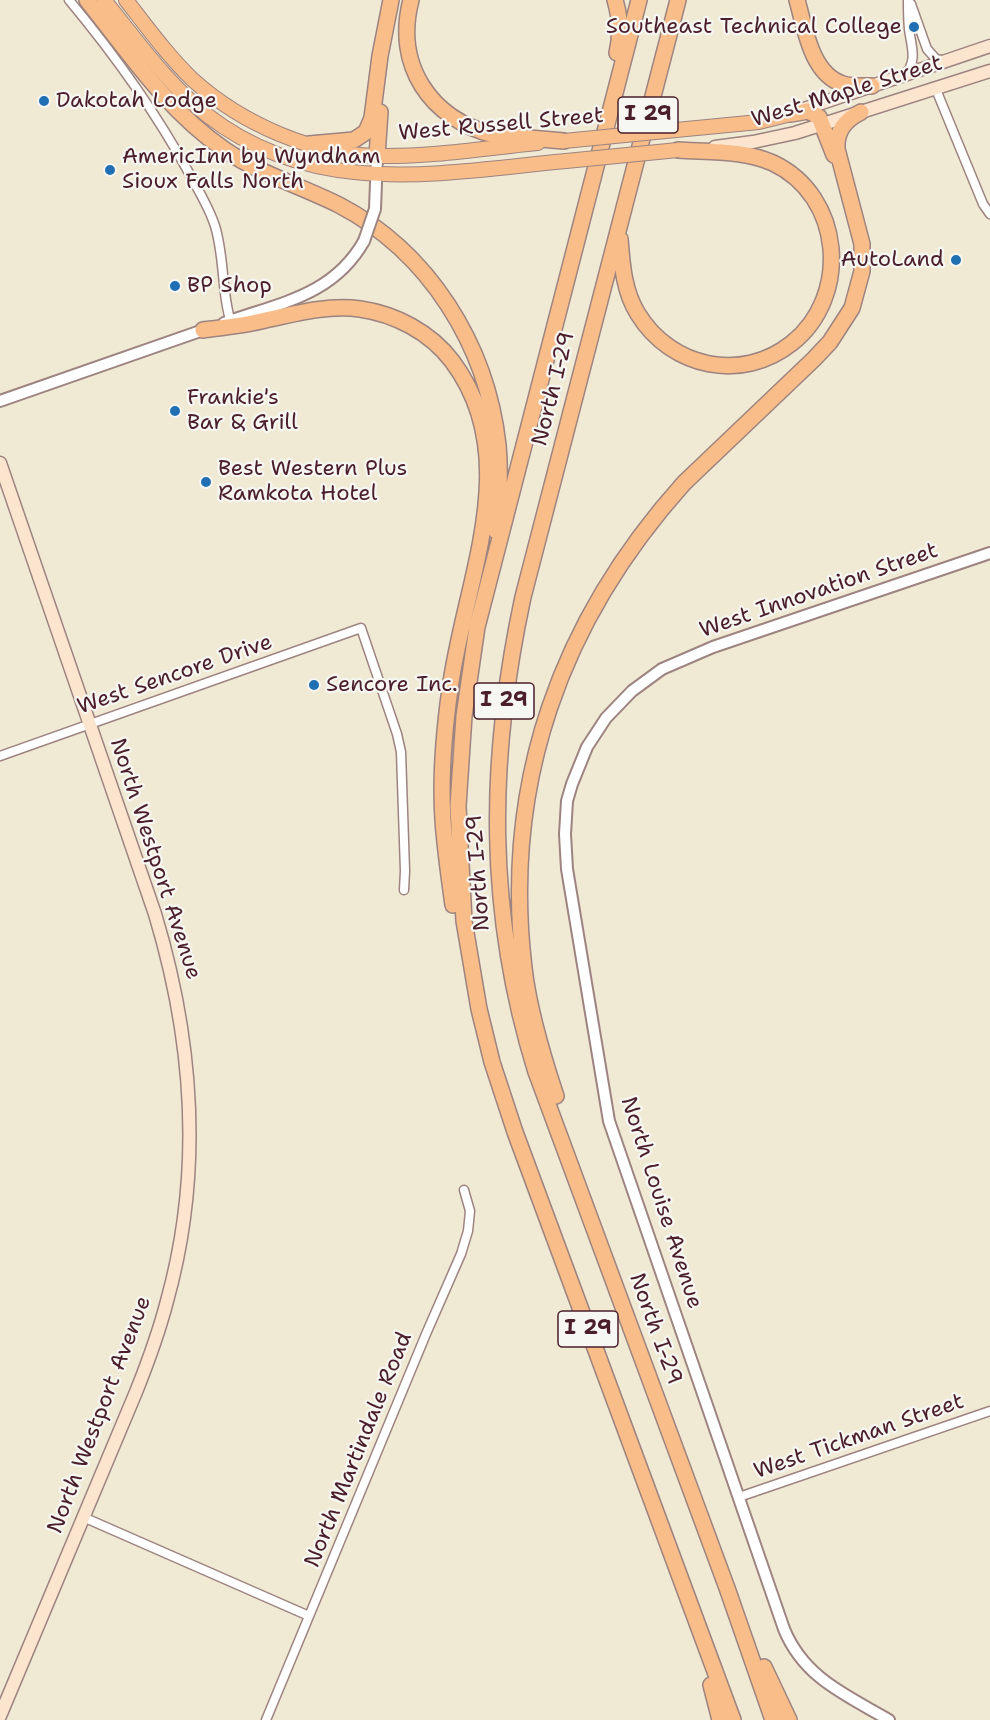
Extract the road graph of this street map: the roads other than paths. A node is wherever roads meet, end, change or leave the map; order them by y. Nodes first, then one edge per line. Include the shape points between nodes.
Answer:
1 (69, 0) edge
2 (87, 0) edge
3 (104, 0) edge
4 (126, 0) edge
5 (391, 0) edge
6 (411, 0) edge
7 (615, 0) edge
8 (639, 0) edge
9 (678, 0) edge
10 (796, 0) edge
11 (909, 0) edge
12 (383, 37) junction
13 (990, 46) edge
14 (946, 61) junction
15 (990, 70) edge
16 (904, 76) junction
17 (872, 86) junction
18 (935, 87) junction
19 (861, 112) junction
20 (791, 114) junction
21 (609, 119) junction
22 (823, 124) junction
23 (564, 141) junction
24 (309, 144) junction
25 (678, 150) junction
26 (377, 156) junction
27 (377, 175) junction
28 (990, 214) edge
29 (855, 217) junction
30 (619, 230) junction
31 (231, 323) junction
32 (203, 330) joint
33 (0, 401) edge
34 (0, 463) edge
35 (990, 553) edge
36 (483, 601) junction
37 (662, 669) joint
38 (89, 724) junction
39 (0, 756) edge
40 (404, 890) dead end
41 (471, 970) junction
42 (574, 1174) junction
43 (464, 1190) dead end
44 (990, 1411) edge
45 (739, 1497) junction
46 (83, 1518) junction
47 (727, 1588) junction
48 (686, 1595) junction
49 (309, 1616) junction
50 (0, 1716) edge
51 (266, 1720) edge
52 (720, 1720) edge
53 (733, 1720) edge
54 (773, 1720) edge
55 (789, 1720) edge
56 (889, 1720) edge

1 - 31 street via 151,109 207,206 218,237
2 - 36 highway via 163,95 192,124 246,163 339,205 385,235 415,263 445,300 476,357 496,431 497,523
3 - 27 highway, West Russell Street via 180,90 233,133 301,162
4 - 24 highway, West Russell Street via 171,57 209,93 250,119
5 - 12 highway
6 - 23 highway via 406,25 409,56 420,83 437,105 458,122 482,133
7 - 21 highway via 620,43 608,90
8 - 21 highway, North I-29 / I 29
9 - 30 highway, North I-29 / I 29
10 - 17 highway via 822,70 846,85
11 - 14 street via 927,49 936,59
11 - 16 street via 914,55
12 - 24 highway via 372,118 366,132 354,140
12 - 26 highway
13 - 14 main road, West Maple Street
14 - 16 main road, West Maple Street
15 - 18 main road, West Maple Street
16 - 17 main road, West Maple Street
17 - 20 main road, West Maple Street
18 - 19 main road, West Maple Street
18 - 28 street
19 - 22 main road, West Maple Street
19 - 29 highway via 845,122 836,142
20 - 22 highway via 813,113
20 - 23 highway, West Russell Street, bridge via 759,122
21 - 36 highway, North I-29 / I 29
22 - 25 main road, West Maple Street via 753,142
22 - 29 highway
23 - 26 highway, West Russell Street
24 - 26 highway, West Russell Street
25 - 27 highway, West Russell Street, bridge
25 - 30 highway via 734,153 760,159 786,171 806,189 827,225 832,254 830,282 813,321 782,350 756,361 718,365 676,353 643,322 632,303
26 - 27 street
27 - 31 street, bridge via 375,209 364,242 350,264 322,287
29 - 42 highway via 862,244 862,271 852,308 841,327 814,359 684,483 625,555 579,636 542,729 521,848 521,936 533,1016 568,1134
30 - 42 highway, North I-29 / I 29 via 524,597 508,674 498,780 499,874 514,985 536,1072
31 - 32 highway
31 - 41 highway via 318,310 375,311 413,327 437,344 457,368 476,402 487,450 487,501 450,688 442,790 455,918 462,955
32 - 33 street
34 - 38 main road, North Westport Avenue
35 - 37 street, West Innovation Street via 705,650
36 - 41 highway, North I-29 / I 29 via 468,685 459,780 461,887
37 - 45 street, North Louise Avenue via 618,704 587,747 567,801 565,850 609,1121
38 - 39 street, West Sencore Drive
38 - 40 street, West Sencore Drive via 361,628 401,752
38 - 46 main road, North Westport Avenue via 168,957 183,1036 190,1119 185,1207 168,1300 136,1392
41 - 48 highway, North I-29 / I 29 via 507,1109
42 - 47 highway, North I-29 / I 29
43 - 49 street, North Martindale Road via 470,1211 461,1254
44 - 45 street, West Tickman Street
45 - 56 street, North Louise Avenue via 796,1654 815,1675
46 - 49 street
46 - 50 main road, North Westport Avenue
47 - 54 highway, North I-29 / I 29
47 - 55 highway via 740,1607
48 - 52 highway
48 - 53 highway, North I-29 / I 29
49 - 51 street, North Martindale Road

